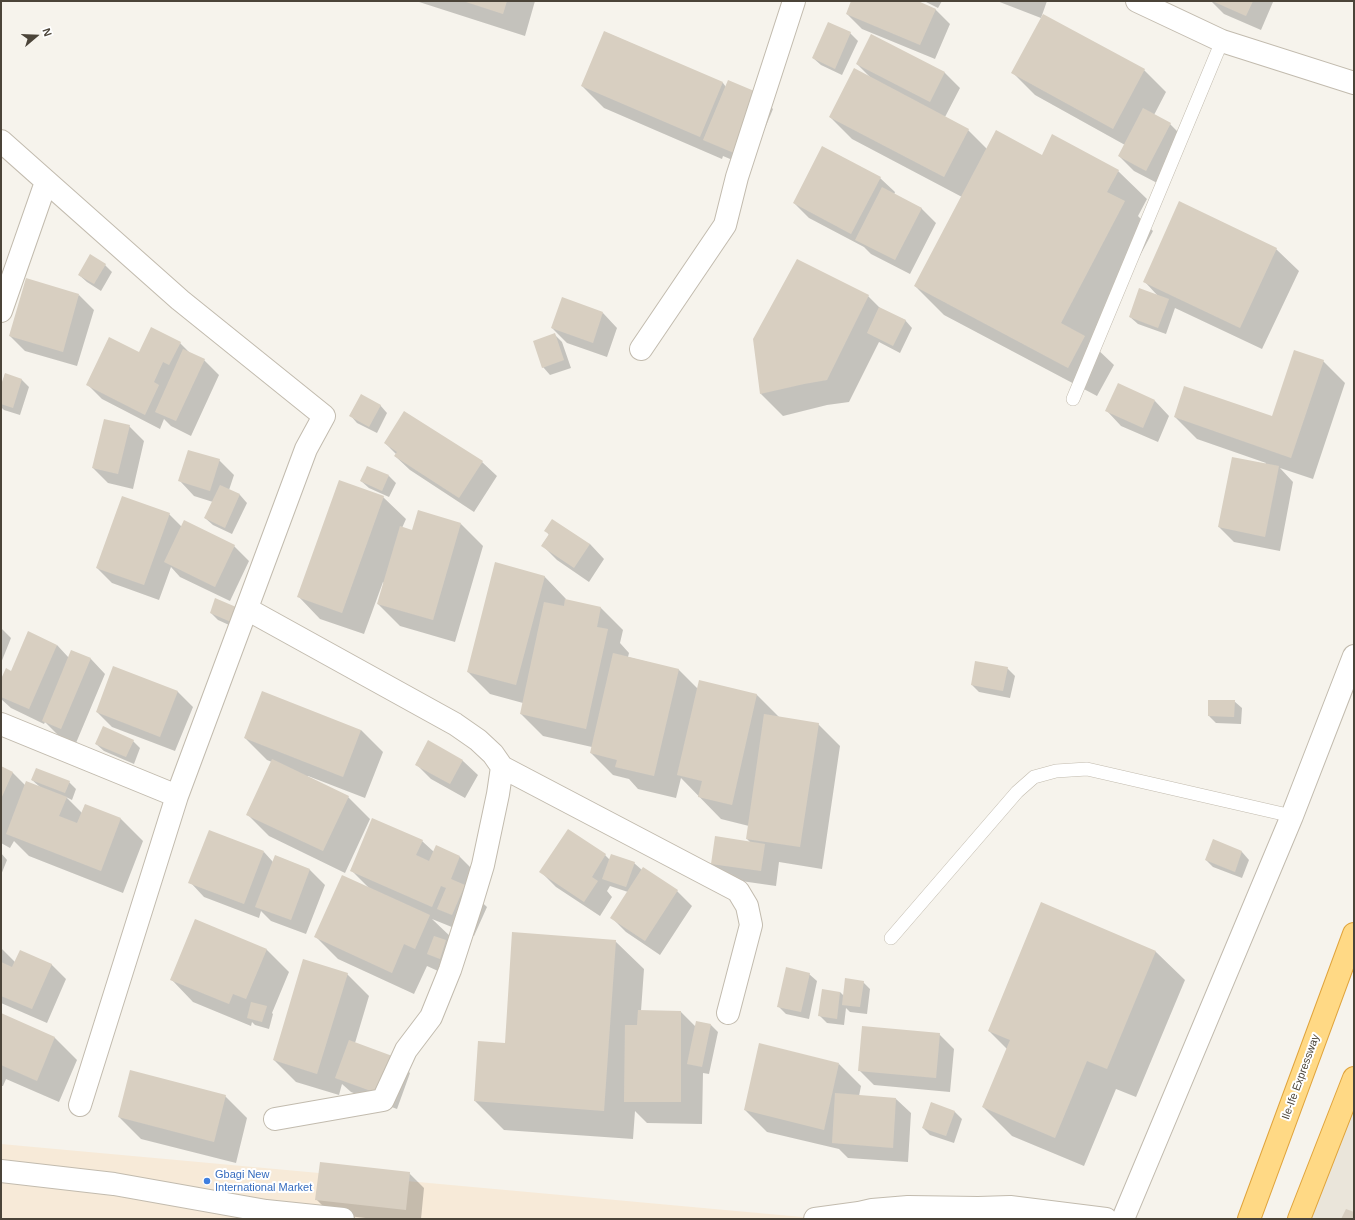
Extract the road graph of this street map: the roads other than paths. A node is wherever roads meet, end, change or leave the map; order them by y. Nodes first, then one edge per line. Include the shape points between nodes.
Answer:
1 (794, 1) edge
2 (1140, 2) edge
3 (1222, 41) junction
4 (1354, 83) edge
5 (1, 141) edge
6 (46, 182) junction
7 (1, 311) edge
8 (641, 349) dead end
9 (1073, 399) dead end
10 (247, 609) junction
11 (1354, 656) edge
12 (1, 724) edge
13 (502, 767) junction
14 (177, 796) junction
15 (1292, 816) junction
16 (1354, 934) edge
17 (891, 938) dead end
18 (728, 1013) dead end
19 (1354, 1078) edge
20 (80, 1105) dead end
21 (275, 1119) dead end
22 (1, 1171) edge
23 (263, 1215) edge
24 (343, 1219) edge
25 (815, 1219) edge
26 (1106, 1219) edge
27 (1122, 1219) edge
28 (1249, 1219) edge
29 (1299, 1219) edge

1 - 8 street via 725,225
2 - 3 street
3 - 4 street
3 - 9 lane
5 - 6 street
6 - 7 street
6 - 10 street via 180,300 324,416 306,449
10 - 13 street via 455,724 478,740
10 - 14 street
11 - 15 street
12 - 14 street
13 - 18 street via 738,891 747,906 751,925
13 - 21 street via 483,865 450,970 431,1017 406,1050 384,1100
14 - 20 street
15 - 17 lane via 1087,769 1056,771 1034,777 1017,792
15 - 27 street
16 - 28 highway, Ile-Ife Expressway
19 - 29 highway
22 - 23 street via 114,1184
23 - 24 street
25 - 26 street via 908,1206 1010,1207

